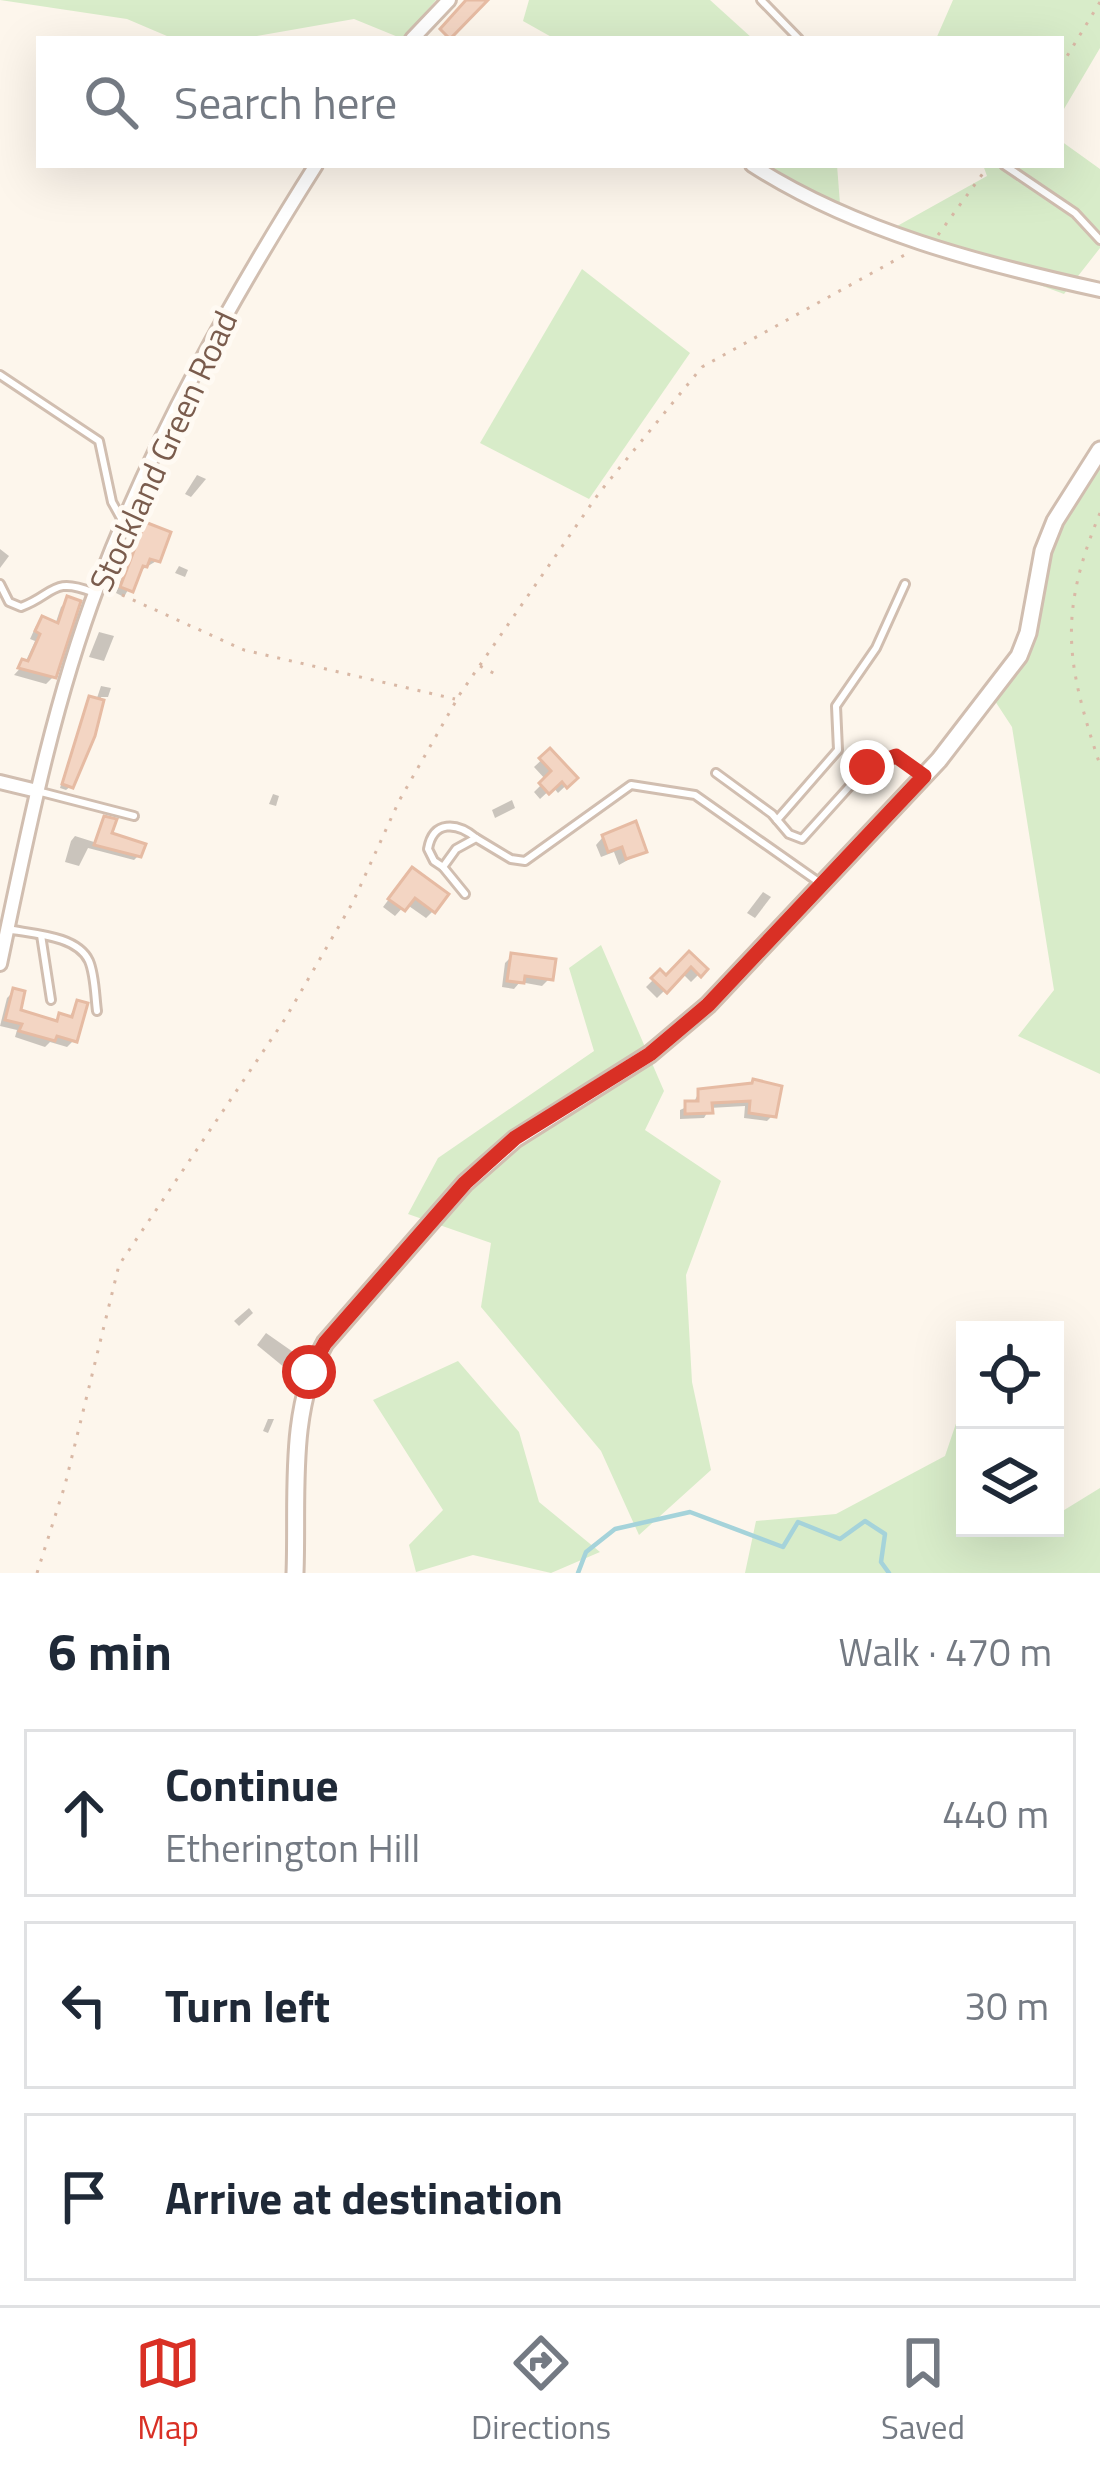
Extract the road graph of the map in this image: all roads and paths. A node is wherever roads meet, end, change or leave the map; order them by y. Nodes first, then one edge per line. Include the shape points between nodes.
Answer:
1 (449, 0) edge
2 (761, 0) edge
3 (1100, 2) edge
4 (415, 36) edge
5 (796, 36) edge
6 (1064, 61) edge
7 (314, 168) edge
8 (757, 168) edge
9 (987, 168) edge
10 (1008, 168) edge
11 (1100, 240) edge
12 (925, 242) junction
13 (1100, 290) edge
14 (0, 374) edge
15 (1100, 450) edge
16 (1100, 513) edge
17 (124, 524) junction
18 (0, 584) edge
19 (905, 584) dead end
20 (97, 589) junction
21 (479, 666) junction
22 (501, 677) dead end
23 (457, 700) junction
24 (1100, 765) edge
25 (716, 773) dead end
26 (924, 776) junction
27 (0, 782) edge
28 (37, 791) junction
29 (134, 816) dead end
30 (777, 820) junction
31 (476, 838) junction
32 (443, 867) junction
33 (820, 883) junction
34 (465, 894) dead end
35 (8, 929) junction
36 (41, 935) junction
37 (0, 964) edge
38 (51, 1000) dead end
39 (97, 1011) dead end
40 (37, 1573) edge
41 (295, 1573) edge

1 - 4 street
2 - 5 lane
3 - 6 path
7 - 17 street, Stockland Green Road via 244,279
8 - 12 street
9 - 12 path via 944,230
10 - 11 lane
12 - 13 street
12 - 21 path via 702,367 599,493
14 - 17 lane via 99,441
15 - 26 street via 1049,536 1019,656
16 - 24 path via 1072,599 1071,661
17 - 20 street, Stockland Green Road
18 - 20 lane via 21,608 57,585
19 - 30 lane via 876,648 836,706 838,750
20 - 23 path via 244,650
20 - 28 street, Stockland Green Road
21 - 22 path
21 - 23 path
23 - 40 path via 285,1019 119,1265
25 - 30 lane
26 - 30 lane via 896,756 867,767 802,839
26 - 33 street
27 - 28 street
28 - 29 lane
28 - 35 street, Stockland Green Road
31 - 32 lane
31 - 32 lane via 451,824 438,830 428,850
31 - 33 lane via 525,861 631,785 695,795
32 - 34 lane
33 - 41 street via 708,1005 650,1054 515,1138 465,1183 325,1343 300,1409
35 - 36 lane
35 - 37 street, Stockland Green Road
36 - 38 lane
36 - 39 lane via 70,943 90,962

